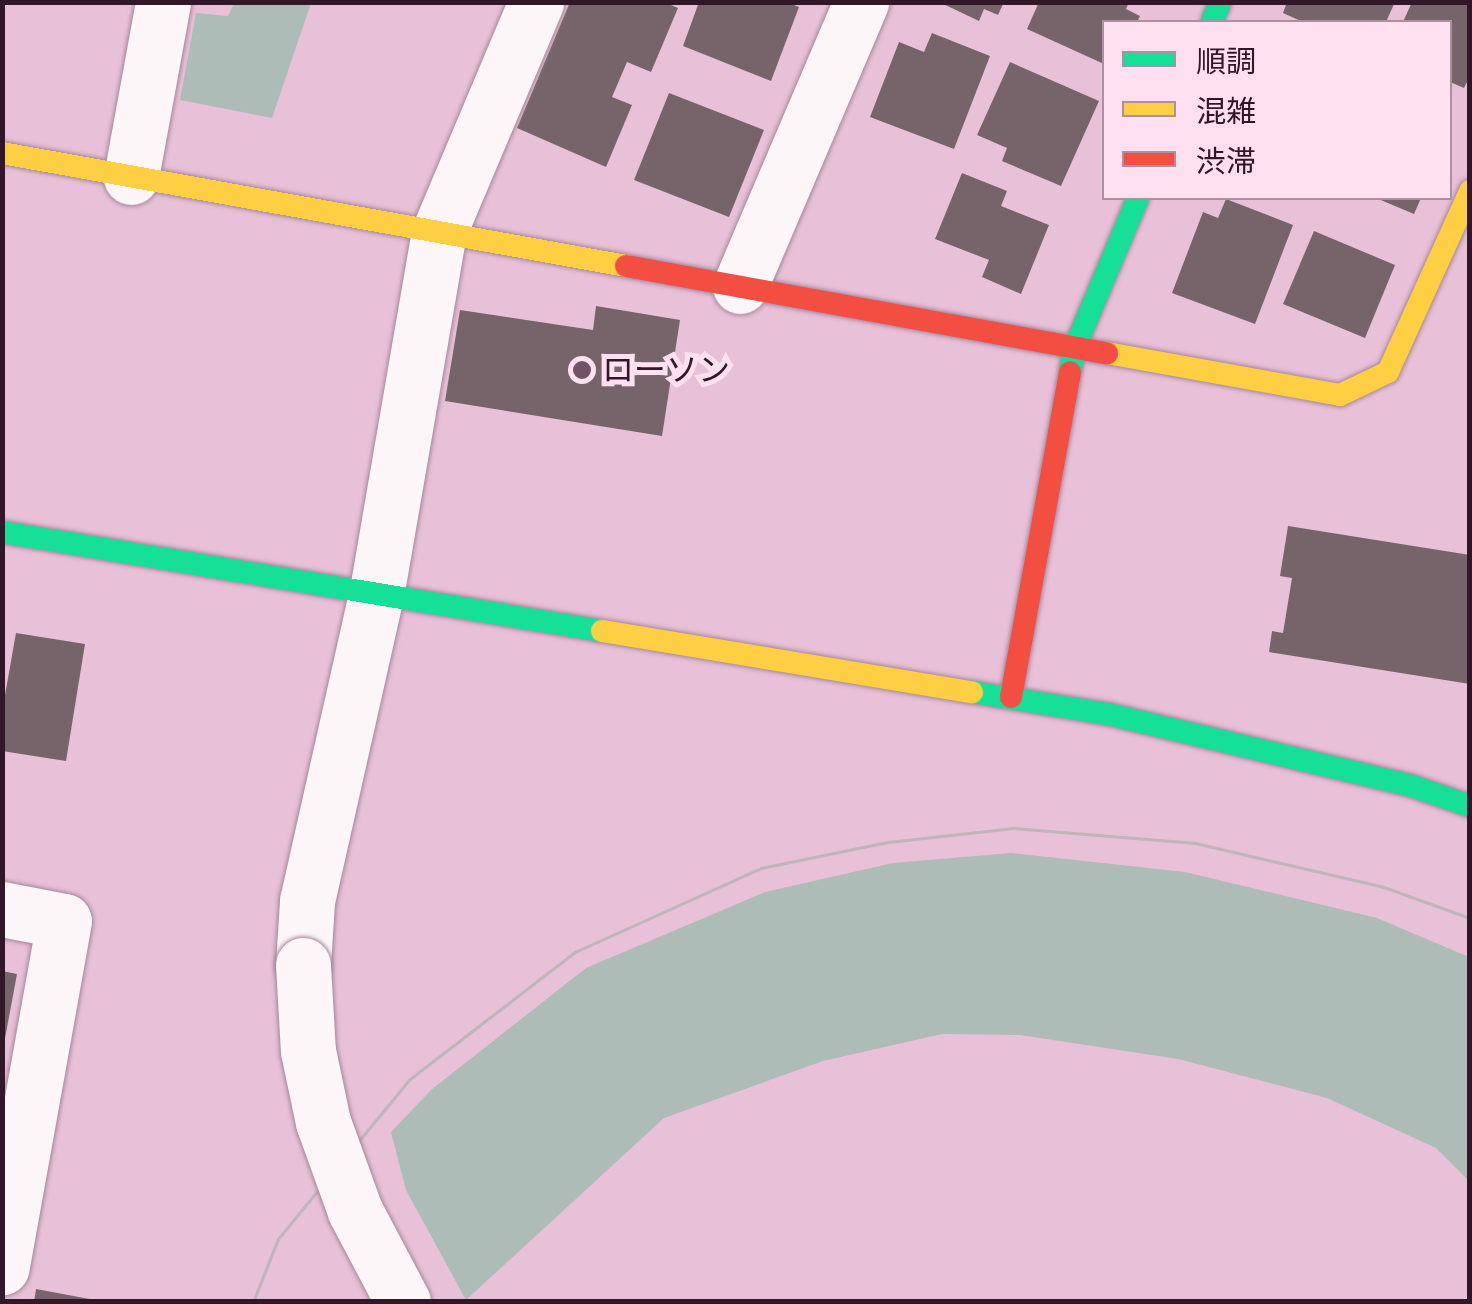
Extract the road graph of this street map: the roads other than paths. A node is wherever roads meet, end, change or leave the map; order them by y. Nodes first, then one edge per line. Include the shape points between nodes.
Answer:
1 (163, 2) edge
2 (536, 2) edge
3 (861, 2) edge
4 (2, 153) edge
5 (131, 177) junction
6 (1470, 191) edge
7 (1137, 200) edge
8 (439, 232) junction
9 (740, 286) junction
10 (1075, 347) junction
11 (2, 532) edge
12 (376, 596) junction
13 (1011, 696) junction
14 (1470, 806) edge
15 (2, 909) edge
16 (4, 1254) edge
17 (402, 1302) edge

1 - 5 street
2 - 8 street
3 - 9 street
4 - 5 street
5 - 8 street
6 - 10 street via 1402,347 1388,372 1360,389 1340,395
7 - 10 street
8 - 9 street
8 - 12 street
9 - 10 street
10 - 13 street
11 - 12 street
12 - 13 street
12 - 17 street, bridge via 308,901 302,964 308,1051 323,1122 355,1212
13 - 14 street via 1226,739
15 - 16 street via 64,921

